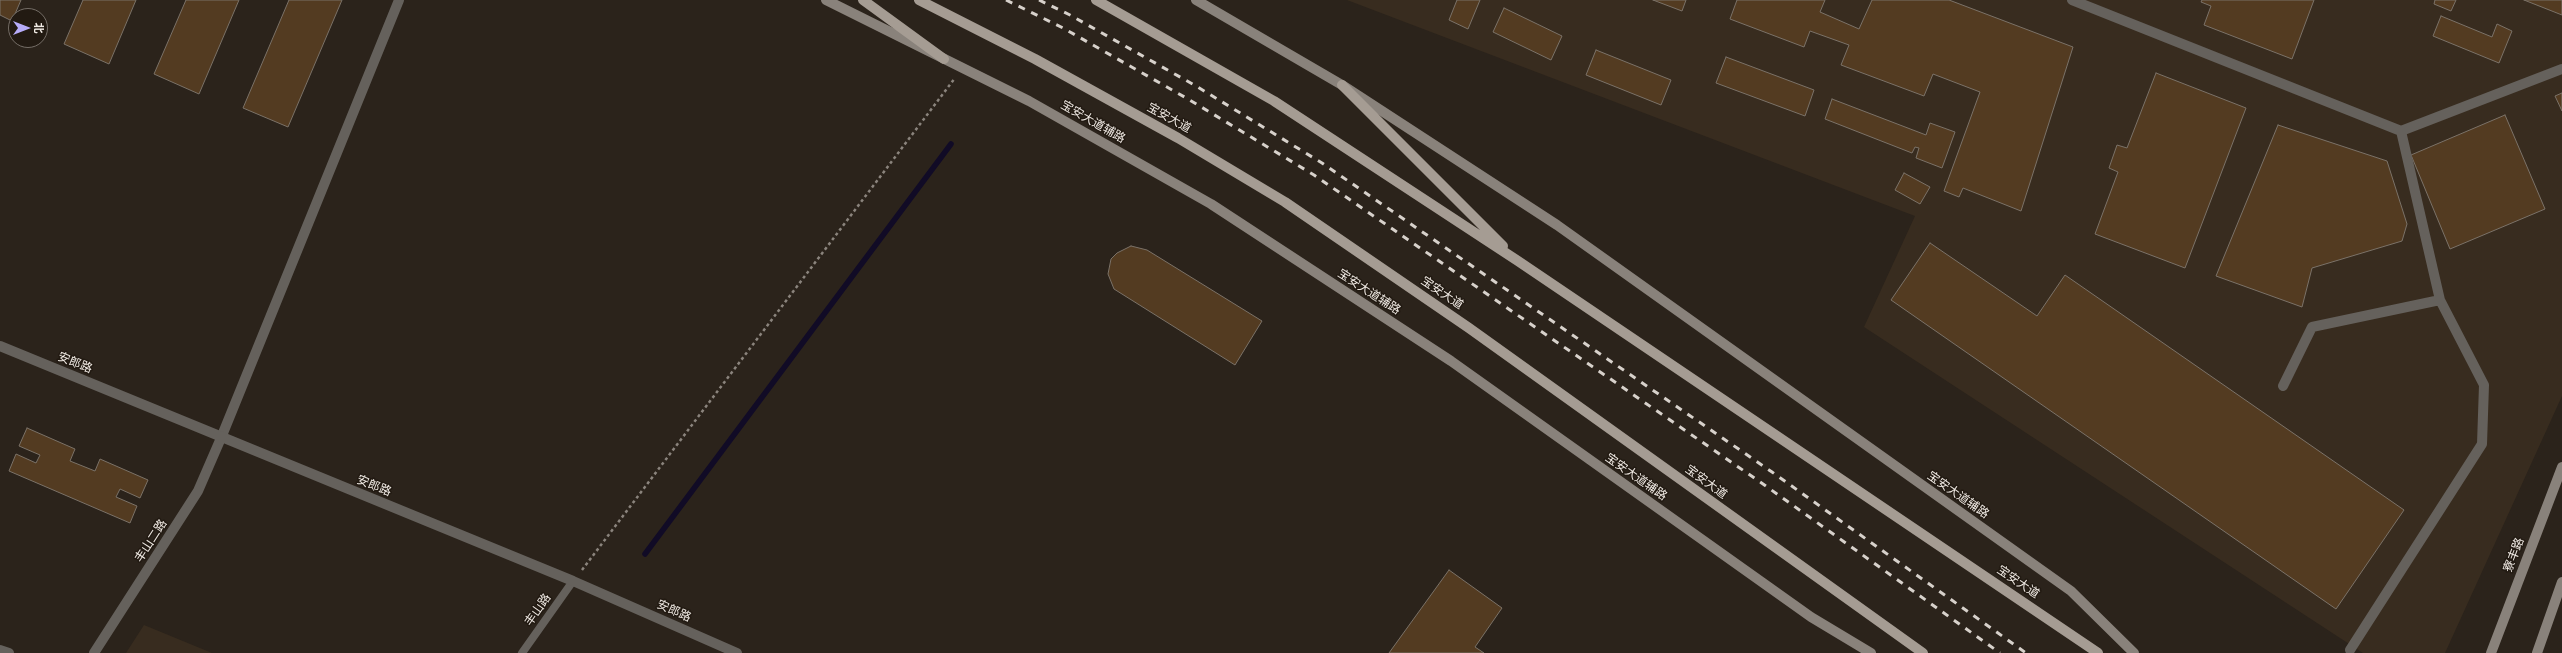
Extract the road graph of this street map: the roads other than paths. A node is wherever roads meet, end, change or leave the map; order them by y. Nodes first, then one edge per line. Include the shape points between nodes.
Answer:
1 (399, 0) edge
2 (826, 0) edge
3 (863, 0) edge
4 (919, 0) edge
5 (1096, 0) edge
6 (1196, 0) edge
7 (2072, 0) edge
8 (944, 58) junction
9 (2562, 69) edge
10 (1342, 85) junction
11 (2401, 131) junction
12 (1518, 261) junction
13 (2440, 300) junction
14 (0, 346) edge
15 (2283, 386) dead end
16 (221, 438) junction
17 (2562, 467) edge
18 (574, 581) junction
19 (2562, 582) edge
20 (0, 650) edge
21 (2350, 650) dead end
22 (9, 653) edge
23 (94, 653) edge
24 (522, 653) edge
25 (737, 653) edge
26 (1870, 653) edge
27 (1923, 653) edge
28 (2098, 653) edge
29 (2134, 653) edge
30 (2491, 653) edge
31 (2536, 653) edge

1 - 16 street, 丰山二路
2 - 8 main road, 宝安大道辅路
3 - 8 main road
4 - 27 main road, 宝安大道 via 1042,63 1178,138 1285,202 1470,328
5 - 12 main road, 宝安大道 via 1274,101
6 - 10 main road, 宝安大道辅路
7 - 11 street
8 - 26 main road, 宝安大道辅路 via 1029,101 1211,204 1451,361 1811,617
9 - 11 street
10 - 12 main road
10 - 29 main road, 宝安大道辅路 via 1557,225 2071,591
11 - 13 street
12 - 28 main road, 宝安大道
13 - 15 street via 2312,327
13 - 21 street via 2484,385 2482,444
14 - 16 street, 安郎路
16 - 18 street, 安郎路
16 - 23 street, 丰山二路 via 198,491
17 - 30 main road, 寮丰路
18 - 24 lane, 丰山路
18 - 25 street, 安郎路
19 - 31 main road
20 - 22 street

